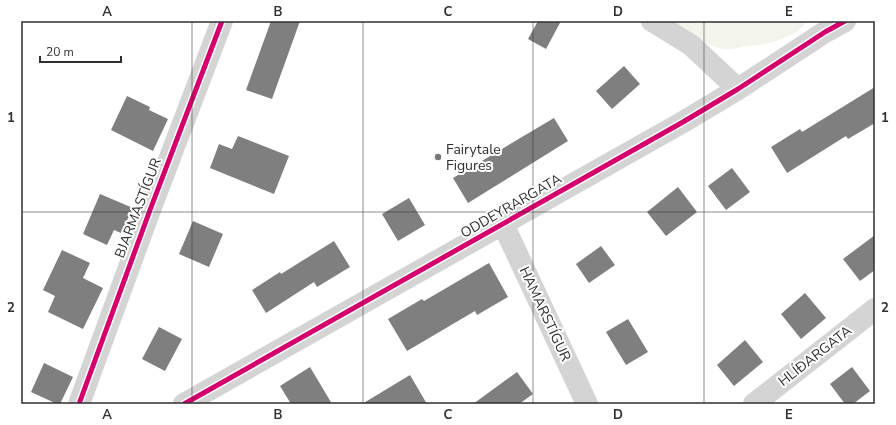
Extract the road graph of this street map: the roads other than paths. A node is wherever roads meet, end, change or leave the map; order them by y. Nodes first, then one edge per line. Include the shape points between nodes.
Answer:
1 (222, 21) edge
2 (652, 21) edge
3 (845, 21) edge
4 (738, 89) junction
5 (503, 224) junction
6 (875, 309) edge
7 (79, 404) edge
8 (184, 404) edge
9 (587, 404) edge
10 (754, 404) edge

1 - 7 street, BJARMASTÍGUR
2 - 4 street via 691,45
3 - 4 street, ODDEYRARGATA
4 - 5 street, ODDEYRARGATA
5 - 8 street, ODDEYRARGATA
5 - 9 street, HAMARSTÍGUR
6 - 10 street, HLÍÐARGATA

